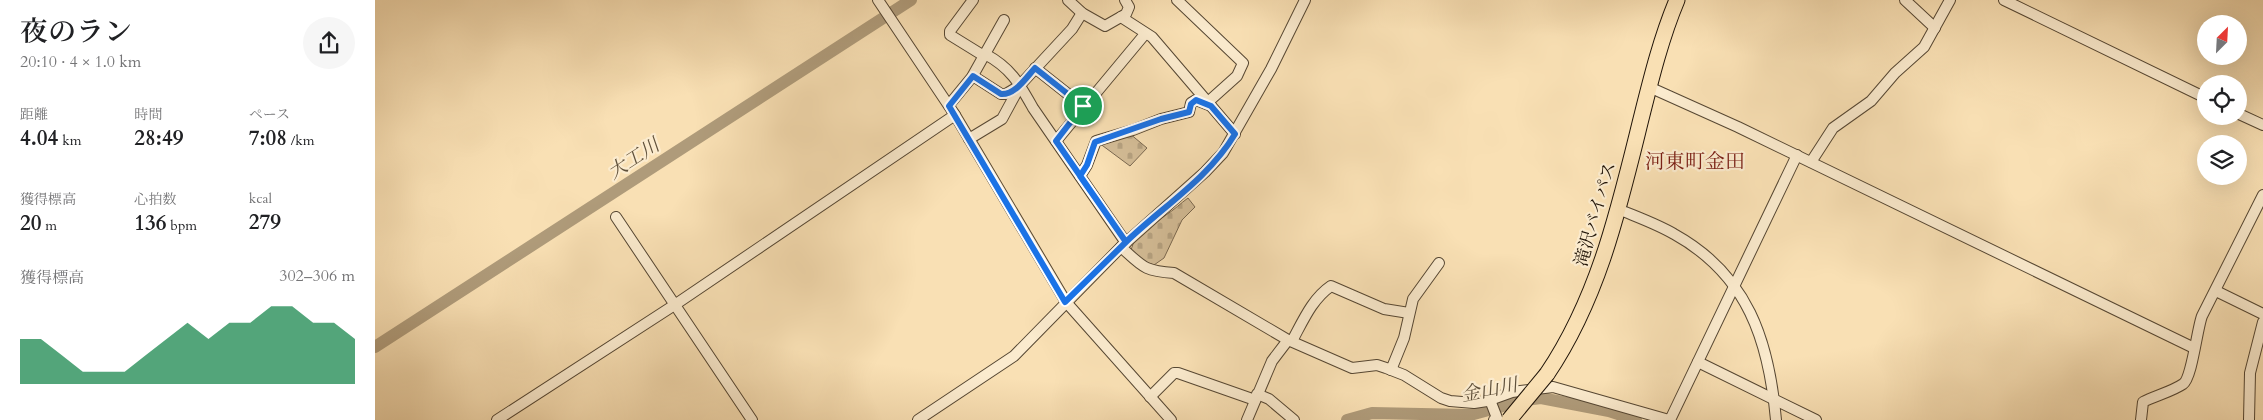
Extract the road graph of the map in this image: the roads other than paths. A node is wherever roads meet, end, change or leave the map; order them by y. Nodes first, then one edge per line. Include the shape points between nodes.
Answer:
1 (878, 0) edge
2 (973, 0) edge
3 (1125, 0) edge
4 (1177, 0) edge
5 (1305, 0) edge
6 (1677, 0) edge
7 (1905, 0) edge
8 (1950, 0) edge
9 (2004, 0) edge
10 (1071, 1) edge
11 (1082, 13) junction
12 (1121, 17) junction
13 (1004, 20) dead end
14 (1935, 28) junction
15 (1145, 34) junction
16 (985, 55) junction
17 (1035, 68) junction
18 (973, 76) junction
19 (1021, 84) junction
20 (1649, 87) junction
21 (2197, 94) edge
22 (1209, 104) junction
23 (949, 106) junction
24 (1083, 106) junction
25 (955, 115) junction
26 (2247, 118) edge
27 (2263, 126) edge
28 (1235, 134) junction
29 (969, 139) junction
30 (1056, 141) junction
31 (1797, 156) junction
32 (1811, 162) junction
33 (1080, 176) junction
34 (2263, 195) edge
35 (1618, 209) junction
36 (616, 217) dead end
37 (1123, 245) junction
38 (1439, 263) dead end
39 (1734, 286) junction
40 (2216, 291) junction
41 (1065, 302) junction
42 (676, 304) junction
43 (1409, 313) junction
44 (2263, 314) edge
45 (2263, 322) edge
46 (1290, 340) junction
47 (2194, 348) junction
48 (1698, 362) junction
49 (1391, 370) junction
50 (1150, 397) junction
51 (1256, 397) junction
52 (1774, 399) junction
53 (1490, 400) junction
54 (497, 420) edge
55 (752, 420) edge
56 (918, 420) edge
57 (1171, 420) edge
58 (1247, 420) edge
59 (1294, 420) edge
60 (1494, 420) edge
61 (1509, 420) edge
62 (1669, 420) edge
63 (1776, 420) edge
64 (1817, 420) edge
65 (2141, 420) edge
66 (2249, 420) edge

1 - 23 street
2 - 16 street via 950,35
3 - 12 street via 1129,7
4 - 22 street via 1243,63 1237,76
5 - 28 street
6 - 20 highway, 滝沢バイパス via 1663,35
7 - 14 street
8 - 14 street
9 - 21 street
10 - 11 street
11 - 12 street via 1105,26
11 - 17 street via 1072,29
12 - 15 street
13 - 16 street
14 - 32 street via 1923,47 1871,101 1833,128
15 - 22 street via 1158,44
15 - 24 street
16 - 18 street
16 - 19 street via 998,61
17 - 19 street
17 - 24 street
18 - 19 street via 1001,94
18 - 23 street
19 - 29 street via 1003,119
19 - 30 street
20 - 31 street
20 - 35 highway, 滝沢バイパス
22 - 28 street
22 - 33 street via 1196,100 1189,112 1096,141
23 - 25 street
24 - 30 street
25 - 29 street
25 - 42 street
26 - 27 street
28 - 37 street via 1205,172
29 - 41 street
30 - 33 street
31 - 32 street
31 - 39 street
32 - 47 street
33 - 37 street
34 - 40 street
35 - 39 street via 1675,234 1710,259
35 - 61 highway, 滝沢バイパス, bridge via 1585,308 1547,374
36 - 42 street
37 - 41 street
37 - 46 street via 1144,268 1158,273 1174,273
38 - 43 street via 1417,292
39 - 48 street
39 - 52 street via 1754,317 1768,361
40 - 44 street
40 - 47 street via 2202,316
41 - 50 street
41 - 56 street via 1013,356
42 - 54 street
42 - 55 street
43 - 46 street via 1384,309 1331,286 1311,306
43 - 49 street via 1404,338
45 - 66 street via 2252,361
46 - 49 street via 1352,368 1377,365
46 - 51 street via 1272,362
47 - 65 street via 2184,383 2143,402
48 - 52 street
48 - 62 street
49 - 53 street via 1450,401 1474,403
50 - 51 street via 1174,373 1178,373
50 - 57 street
51 - 58 street
51 - 59 street via 1269,399
52 - 63 street
52 - 64 street
53 - 60 street via 1497,418
53 - 62 street via 1512,392 1553,387

